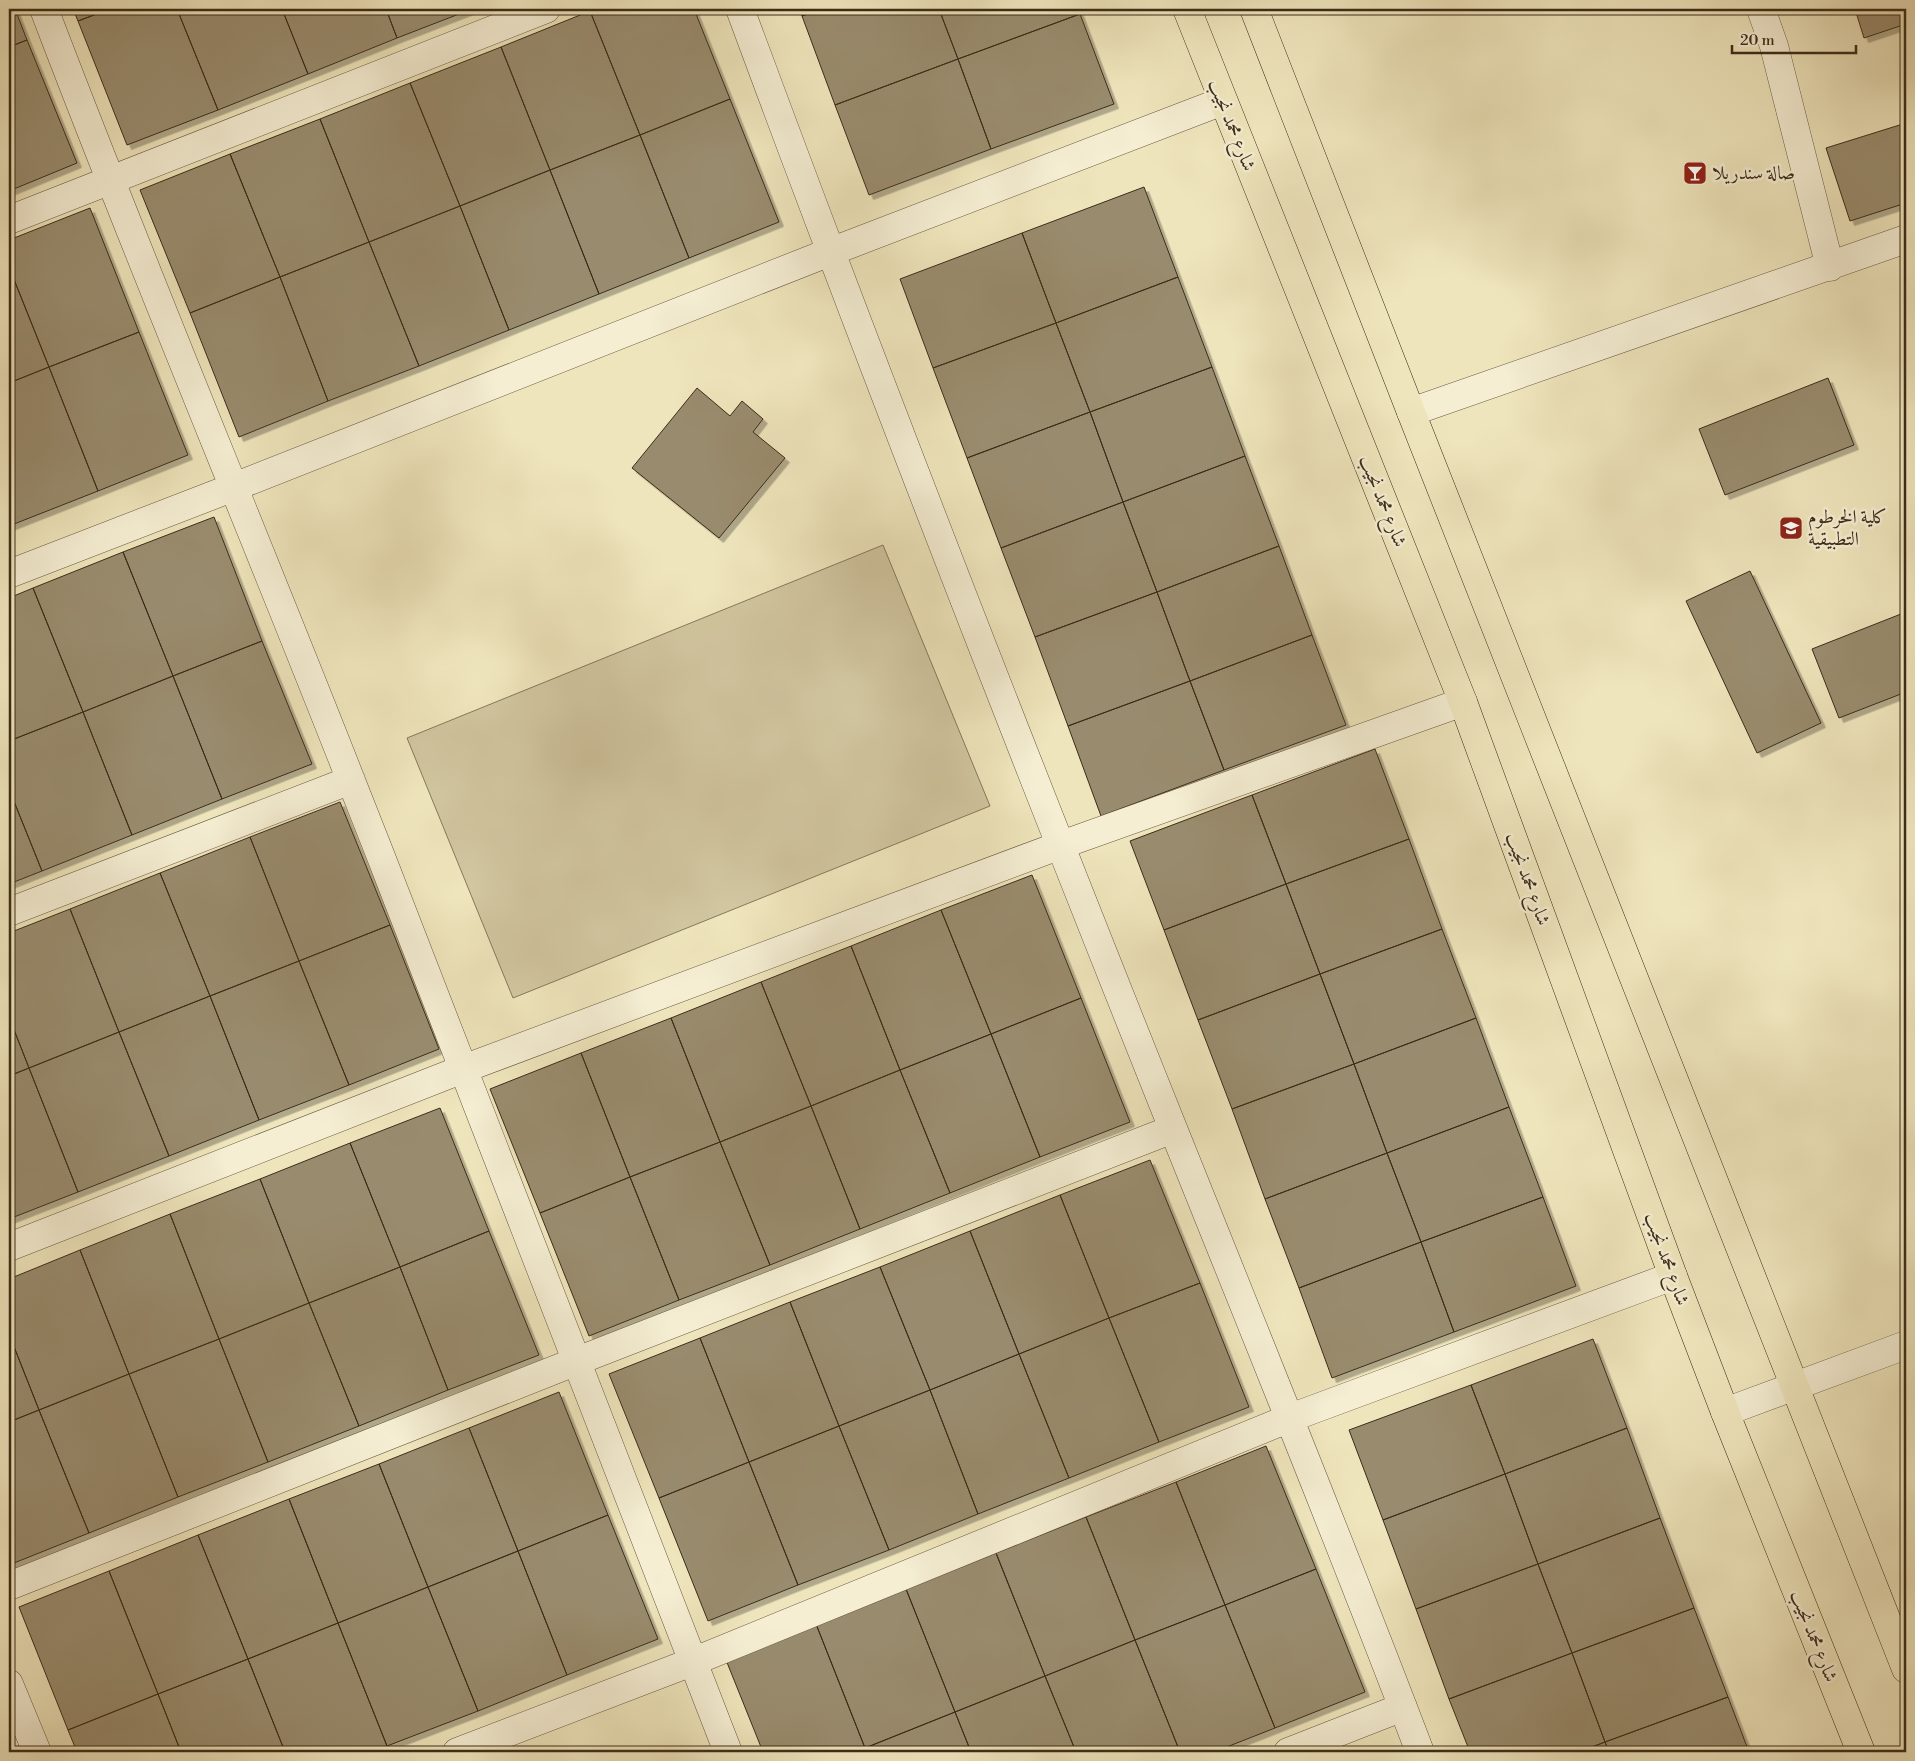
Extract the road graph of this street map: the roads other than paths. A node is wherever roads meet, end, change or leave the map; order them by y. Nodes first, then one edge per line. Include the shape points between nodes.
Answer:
1 (44, 9) edge
2 (546, 9) edge
3 (740, 9) edge
4 (1187, 9) edge
5 (1254, 9) edge
6 (1761, 9) edge
7 (1222, 101) junction
8 (109, 181) junction
9 (9, 220) edge
10 (1906, 240) edge
11 (830, 252) junction
12 (1830, 267) junction
13 (1411, 412) junction
14 (234, 487) junction
15 (9, 574) edge
16 (1463, 702) junction
17 (350, 780) junction
18 (1061, 845) junction
19 (9, 912) edge
20 (463, 1069) junction
21 (1173, 1129) junction
22 (9, 1247) edge
23 (1673, 1276) junction
24 (1906, 1345) edge
25 (577, 1361) junction
26 (1795, 1386) junction
27 (1725, 1412) junction
28 (1290, 1418) junction
29 (9, 1586) edge
30 (692, 1662) junction
31 (1906, 1669) edge
32 (9, 1684) edge
33 (1403, 1707) junction
34 (37, 1752) edge
35 (457, 1752) edge
36 (728, 1752) edge
37 (1288, 1752) edge
38 (1420, 1752) edge
39 (1861, 1752) edge

1 - 8 street
2 - 8 street
3 - 11 street
4 - 7 main road, شارع محمد نجيب
5 - 13 main road
6 - 12 street via 1774,46
7 - 11 street
7 - 16 main road, شارع محمد نجيب
8 - 9 street
8 - 14 street
10 - 12 street
11 - 14 street
11 - 18 street
12 - 13 street
13 - 26 main road
14 - 15 street
14 - 17 street
16 - 18 street
16 - 23 main road, شارع محمد نجيب
17 - 19 street
17 - 20 street
18 - 20 street
18 - 21 street
20 - 22 street
20 - 25 street
21 - 25 street
21 - 28 street
23 - 27 main road, شارع محمد نجيب
23 - 28 street
24 - 26 street
25 - 29 street
25 - 30 street
26 - 27 street
26 - 31 main road
27 - 39 main road, شارع محمد نجيب
28 - 30 street
28 - 33 street
30 - 35 street
30 - 36 street
32 - 34 street
33 - 37 street
33 - 38 street

